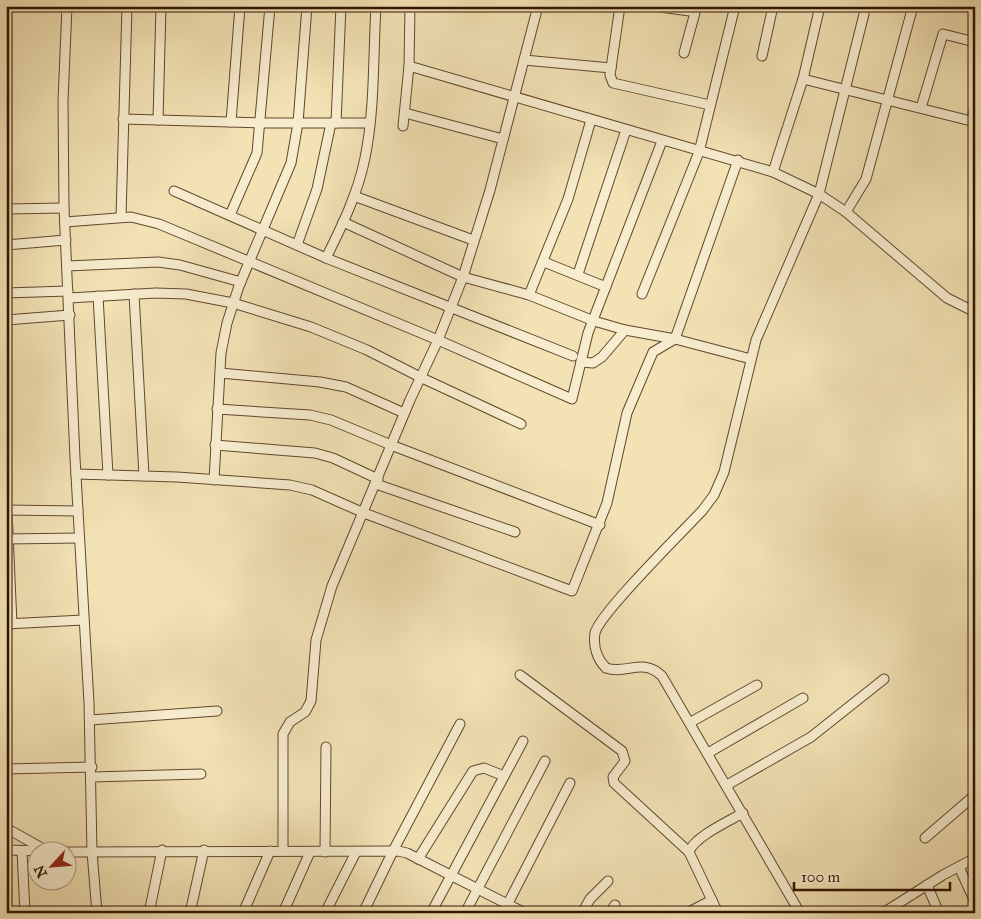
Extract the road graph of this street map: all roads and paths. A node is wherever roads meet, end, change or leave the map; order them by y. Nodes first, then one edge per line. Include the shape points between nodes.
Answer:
1 (67, 6) edge
2 (127, 6) edge
3 (161, 6) edge
4 (240, 6) edge
5 (270, 6) edge
6 (307, 6) edge
7 (341, 6) edge
8 (376, 6) edge
9 (410, 6) edge
10 (538, 6) edge
11 (620, 6) edge
12 (652, 6) edge
13 (734, 6) edge
14 (773, 6) edge
15 (820, 6) edge
16 (913, 6) edge
17 (697, 8) edge
18 (864, 14) dead end
19 (975, 42) edge
20 (684, 53) dead end
21 (762, 56) dead end
22 (524, 60) junction
23 (409, 66) junction
24 (611, 68) junction
25 (803, 79) junction
26 (845, 89) junction
27 (514, 98) junction
28 (889, 99) junction
29 (710, 105) junction
30 (975, 105) edge
31 (921, 108) junction
32 (404, 112) junction
33 (123, 120) junction
34 (158, 120) junction
35 (591, 120) junction
36 (231, 122) junction
37 (973, 122) edge
38 (261, 123) junction
39 (298, 123) junction
40 (334, 123) junction
41 (370, 123) junction
42 (403, 126) dead end
43 (626, 130) junction
44 (503, 139) junction
45 (662, 141) junction
46 (699, 152) junction
47 (738, 160) junction
48 (773, 172) junction
49 (174, 191) dead end
50 (819, 194) junction
51 (354, 196) junction
52 (64, 208) junction
53 (6, 209) edge
54 (846, 212) junction
55 (230, 215) junction
56 (120, 217) junction
57 (65, 222) junction
58 (343, 222) junction
59 (264, 229) junction
60 (66, 240) junction
61 (473, 240) junction
62 (6, 245) edge
63 (297, 245) junction
64 (326, 258) junction
65 (249, 262) junction
66 (544, 262) junction
67 (67, 266) junction
68 (578, 274) junction
69 (463, 277) junction
70 (241, 282) junction
71 (606, 287) junction
72 (6, 293) edge
73 (134, 294) junction
74 (642, 294) dead end
75 (69, 295) junction
76 (529, 295) junction
77 (98, 296) junction
78 (233, 303) junction
79 (451, 307) junction
80 (975, 312) edge
81 (70, 315) junction
82 (6, 320) edge
83 (594, 321) junction
84 (625, 330) junction
85 (675, 339) junction
86 (438, 340) junction
87 (573, 356) dead end
88 (751, 359) junction
89 (581, 362) junction
90 (220, 373) junction
91 (422, 378) junction
92 (218, 409) junction
93 (404, 414) junction
94 (521, 424) dead end
95 (216, 445) junction
96 (391, 445) junction
97 (76, 474) junction
98 (108, 475) junction
99 (144, 476) junction
100 (214, 480) junction
101 (377, 482) junction
102 (6, 510) edge
103 (78, 511) junction
104 (364, 513) junction
105 (600, 525) junction
106 (515, 532) dead end
107 (79, 538) junction
108 (7, 539) edge
109 (83, 620) junction
110 (9, 624) edge
111 (520, 675) dead end
112 (884, 679) dead end
113 (757, 685) dead end
114 (803, 698) dead end
115 (217, 711) dead end
116 (90, 720) junction
117 (691, 722) junction
118 (460, 724) dead end
119 (523, 741) dead end
120 (326, 746) dead end
121 (708, 753) junction
122 (545, 761) dead end
123 (92, 767) junction
124 (6, 770) edge
125 (201, 774) dead end
126 (504, 776) junction
127 (92, 777) junction
128 (570, 783) dead end
129 (727, 785) junction
130 (975, 795) edge
131 (743, 812) junction
132 (6, 828) edge
133 (925, 838) dead end
134 (32, 842) edge
135 (6, 850) edge
136 (162, 850) junction
137 (204, 850) junction
138 (393, 850) junction
139 (22, 851) junction
140 (28, 851) edge
141 (270, 851) junction
142 (283, 851) junction
143 (78, 852) edge
144 (92, 852) junction
145 (310, 852) junction
146 (325, 852) junction
147 (356, 852) junction
148 (689, 852) junction
149 (975, 858) edge
150 (418, 859) junction
151 (960, 867) junction
152 (450, 875) junction
153 (608, 882) dead end
154 (927, 885) junction
155 (477, 889) junction
156 (712, 900) junction
157 (975, 902) edge
158 (507, 904) junction
159 (895, 910) edge
160 (25, 913) edge
161 (97, 913) edge
162 (149, 913) edge
163 (190, 913) edge
164 (243, 913) edge
165 (283, 913) edge
166 (325, 913) edge
167 (363, 913) edge
168 (431, 913) edge
169 (465, 913) edge
170 (503, 913) edge
171 (524, 913) edge
172 (582, 913) edge
173 (687, 913) edge
174 (718, 913) edge
175 (800, 913) edge
176 (883, 913) edge
177 (939, 913) edge

1 - 52 street via 63,101
2 - 33 street
3 - 34 street
4 - 36 street
5 - 38 street
6 - 39 street
7 - 40 street
8 - 41 street
9 - 23 street
10 - 22 street
11 - 24 street
12 - 17 street via 690,11
13 - 29 street
14 - 21 street
15 - 25 street
16 - 28 street
17 - 20 street
18 - 26 street
19 - 31 street via 943,34
22 - 24 street
22 - 27 street
23 - 27 street
23 - 32 street
24 - 29 street via 611,80 617,85
25 - 26 street
25 - 48 street
26 - 28 street
26 - 50 street
27 - 35 street
27 - 44 street
28 - 31 street
28 - 54 street via 866,179
29 - 46 street
30 - 37 street
31 - 37 street
32 - 42 street
32 - 44 street
33 - 34 street
33 - 56 street
34 - 36 street
35 - 43 street
35 - 66 street via 568,198
36 - 38 street
38 - 39 street
38 - 55 street via 257,153
39 - 40 street
39 - 59 street via 292,163
40 - 41 street
40 - 63 street via 317,189
41 - 51 street via 365,159
43 - 45 street
43 - 68 street
44 - 61 street
45 - 46 street
45 - 71 street
46 - 47 street
46 - 74 street
47 - 48 street
47 - 85 street
48 - 50 street
49 - 55 street
50 - 54 street
50 - 88 street via 756,340
51 - 58 street
51 - 61 street
52 - 53 street
52 - 57 street
54 - 80 street via 932,286
55 - 59 street
56 - 57 street
56 - 65 street via 159,224
57 - 60 street
58 - 64 street
58 - 69 street
59 - 63 street
59 - 65 street
60 - 62 street
60 - 67 street
61 - 69 street
63 - 64 street
64 - 79 street
65 - 70 street
65 - 86 street
66 - 68 street
66 - 76 street
67 - 70 street via 158,262
67 - 75 street
68 - 71 street
69 - 76 street
69 - 79 street
70 - 78 street
71 - 83 street
72 - 75 street
73 - 77 street
73 - 78 street via 186,294
73 - 99 street
75 - 77 street
75 - 81 street
76 - 83 street
77 - 98 street
78 - 90 street via 226,322
78 - 91 street via 311,327
79 - 86 street
79 - 87 street
81 - 82 street
81 - 97 street
83 - 84 street
83 - 89 street
84 - 85 street
84 - 89 street via 602,357 593,363
85 - 88 street
85 - 105 street via 653,352 627,413
86 - 89 street via 572,399
86 - 91 street
88 - 117 street via 724,472 714,495 614,605 596,631 595,650 606,668 614,671 647,666 655,669
90 - 92 street
90 - 93 street via 346,387
91 - 93 street
91 - 94 street
92 - 95 street
92 - 96 street via 310,415 338,422
93 - 96 street
95 - 100 street
95 - 101 street via 333,458
96 - 101 street
96 - 105 street
97 - 98 street
97 - 103 street
98 - 99 street
99 - 100 street
100 - 104 street via 290,485 312,490
101 - 104 street
101 - 106 street
102 - 103 street
102 - 108 street
103 - 107 street
104 - 105 street via 572,591
104 - 142 street via 332,586 316,640 311,701 305,712 290,722 284,734
107 - 108 street
107 - 109 street
108 - 110 street
109 - 110 street
109 - 116 street
111 - 148 street via 622,751 625,760 613,777 614,783
112 - 129 street via 810,737
113 - 117 street
114 - 121 street
115 - 116 street
116 - 123 street
117 - 121 street
118 - 138 street
119 - 126 street
120 - 146 street
121 - 129 street
122 - 155 street
123 - 124 street
123 - 127 street
125 - 127 street
126 - 150 street via 484,768 473,771
126 - 152 street
127 - 144 street
128 - 158 street
129 - 131 street
130 - 133 street
131 - 148 street via 698,840
131 - 175 street
132 - 134 street
135 - 139 street
136 - 137 street
136 - 144 street
136 - 162 street
137 - 141 street
137 - 163 street
138 - 147 street
138 - 150 street
138 - 167 street
139 - 140 street
139 - 160 street
141 - 142 street
141 - 164 street
142 - 145 street
143 - 144 street
144 - 161 street
145 - 146 street
145 - 165 street
146 - 147 street
147 - 166 street
148 - 156 street
149 - 151 street
150 - 152 street
151 - 154 street
151 - 157 street
152 - 155 street
152 - 168 street
153 - 172 street via 590,899
154 - 159 street
154 - 177 street
155 - 158 street
155 - 169 street
156 - 173 street
156 - 174 street
158 - 170 street
158 - 171 street
159 - 176 street

